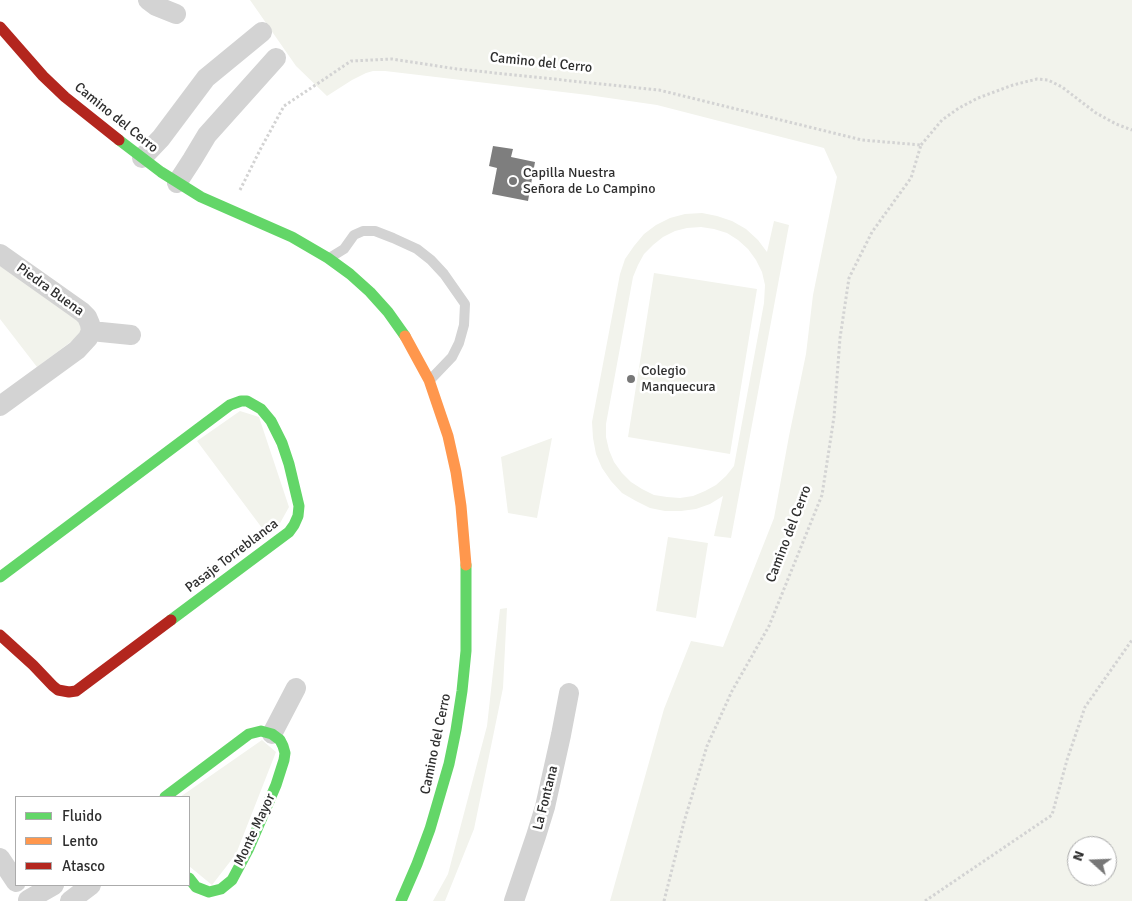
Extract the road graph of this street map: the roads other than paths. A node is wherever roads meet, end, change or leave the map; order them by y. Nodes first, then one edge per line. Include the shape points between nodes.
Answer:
1 (148, 0) edge
2 (176, 14) dead end
3 (0, 27) edge
4 (262, 32) dead end
5 (276, 58) dead end
6 (142, 158) junction
7 (177, 183) junction
8 (0, 254) edge
9 (328, 258) junction
10 (91, 331) junction
11 (132, 335) dead end
12 (429, 380) junction
13 (0, 406) edge
14 (0, 578) edge
15 (0, 635) edge
16 (296, 688) dead end
17 (570, 693) dead end
18 (272, 734) junction
19 (166, 796) edge
20 (0, 858) edge
21 (190, 879) edge
22 (15, 880) edge
23 (50, 886) edge
24 (90, 886) edge
25 (23, 892) edge
26 (70, 901) edge
27 (401, 901) edge
28 (514, 901) edge

1 - 2 street
3 - 6 street, Camino del Cerro via 65,97
4 - 6 street via 206,78
5 - 7 street via 208,135
6 - 7 street, Camino del Cerro
7 - 9 street, Camino del Cerro via 292,237
8 - 10 street, Piedra Buena via 82,312
9 - 12 street, Camino del Cerro via 370,292 388,312 418,356
9 - 12 lane via 344,249 354,235 375,231 417,249 444,274 465,304 464,325 452,356
10 - 11 street, Piedra Buena
10 - 13 street, Piedra Buena via 77,350
12 - 27 street, Camino del Cerro via 448,436 461,506 467,576 466,651 449,764 430,829
14 - 15 street, Pasaje Torreblanca via 230,405 247,401 271,421 289,464 299,506 298,516 289,532 76,691 63,692 53,686
16 - 18 street
17 - 28 street, La Fontana via 545,807
18 - 19 street via 261,731 249,734
18 - 21 street, Monte Mayor via 280,740 285,753 281,770 259,826 232,880 215,892 208,892 196,887
20 - 22 street
23 - 25 street
24 - 26 street

